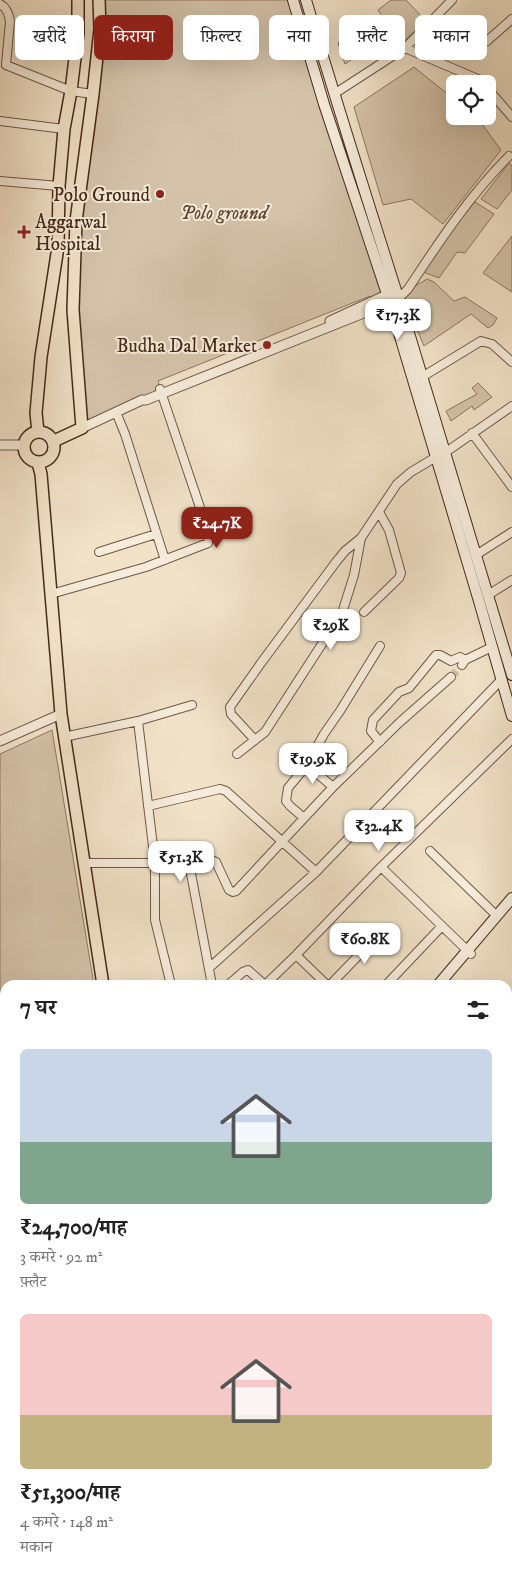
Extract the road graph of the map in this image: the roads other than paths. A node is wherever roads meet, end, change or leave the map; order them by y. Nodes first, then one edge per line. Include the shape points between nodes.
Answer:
1 (78, 0) edge
2 (99, 0) edge
3 (293, 0) edge
4 (306, 0) edge
5 (452, 0) edge
6 (3, 3) edge
7 (512, 19) edge
8 (487, 41) dead end
9 (405, 48) joint
10 (386, 60) edge
11 (3, 64) edge
12 (471, 75) edge
13 (71, 91) junction
14 (93, 94) junction
15 (334, 94) junction
16 (496, 98) edge
17 (512, 117) edge
18 (0, 121) edge
19 (64, 129) junction
20 (511, 157) edge
21 (0, 181) edge
22 (59, 186) junction
23 (393, 297) junction
24 (512, 362) edge
25 (422, 377) junction
26 (161, 392) junction
27 (512, 406) edge
28 (116, 412) junction
29 (82, 428) junction
30 (38, 432) junction
31 (472, 433) junction
32 (54, 442) junction
33 (24, 445) junction
34 (0, 446) edge
35 (442, 454) junction
36 (38, 462) junction
37 (512, 487) edge
38 (379, 512) junction
39 (512, 532) edge
40 (156, 534) junction
41 (361, 538) junction
42 (99, 552) dead end
43 (476, 555) junction
44 (165, 560) junction
45 (512, 580) edge
46 (51, 594) junction
47 (488, 596) junction
48 (364, 612) dead end
49 (380, 646) dead end
50 (492, 647) junction
51 (511, 669) edge
52 (452, 677) tunnel mouth
53 (502, 680) junction
54 (510, 698) edge
55 (192, 705) dead end
56 (60, 714) junction
57 (512, 716) edge
58 (138, 721) junction
59 (64, 737) junction
60 (512, 739) edge
61 (255, 740) junction
62 (0, 741) edge
63 (380, 742) junction
64 (237, 754) dead end
65 (307, 765) junction
66 (333, 787) junction
67 (148, 806) junction
68 (304, 818) junction
69 (282, 841) junction
70 (430, 851) dead end
71 (84, 863) junction
72 (155, 863) junction
73 (189, 863) junction
74 (381, 867) junction
75 (316, 872) junction
76 (512, 898) edge
77 (512, 907) edge
78 (497, 916) junction
79 (442, 926) junction
80 (384, 928) dead end
81 (469, 952) junction
82 (296, 956) junction
83 (209, 968) junction
84 (102, 980) edge
85 (171, 980) edge
86 (211, 980) edge
87 (233, 980) edge
88 (259, 980) edge
89 (270, 980) edge
90 (322, 980) edge
91 (333, 980) edge
92 (391, 980) edge
93 (443, 980) edge
94 (448, 980) edge

1 - 13 main road via 78,33
2 - 14 main road via 100,29
3 - 23 main road via 324,104
4 - 15 main road
5 - 9 street
6 - 11 street via 10,21
7 - 8 street
9 - 12 street
10 - 15 street
11 - 13 street
13 - 14 street
13 - 19 main road
14 - 29 main road via 76,221 73,310
15 - 23 main road
16 - 17 street
18 - 19 street
19 - 22 main road
20 - 23 street via 492,173 467,203 408,289
21 - 22 street
22 - 30 main road via 58,247 36,412
23 - 25 main road
23 - 26 street
23 - 35 main road
24 - 25 street via 492,344 481,341
25 - 35 main road
26 - 28 street
26 - 44 street via 209,539 206,545
27 - 31 street
28 - 29 street
28 - 40 street
29 - 32 main road
30 - 32 main road via 47,434
30 - 33 main road via 29,436
31 - 35 street
31 - 37 street
32 - 36 main road via 52,456
33 - 34 street
33 - 36 main road via 29,459
35 - 38 street via 404,476
35 - 43 main road
35 - 50 main road
36 - 46 main road
38 - 41 street
38 - 48 street via 401,573
39 - 43 street
40 - 42 street
40 - 44 street
41 - 61 street via 342,612 265,732
41 - 61 street via 345,550 230,707 231,714
43 - 47 main road
44 - 46 street
45 - 47 street
46 - 56 main road
47 - 51 main road
49 - 65 street
50 - 53 main road
50 - 63 street via 463,662 458,658 451,661 436,655 409,688 399,692 374,720 371,731
52 - 63 street
53 - 54 main road
53 - 75 street
54 - 57 main road
55 - 58 street
56 - 59 main road
56 - 62 street
58 - 59 street
58 - 67 street
59 - 71 main road
60 - 74 street
61 - 64 street
63 - 66 street
65 - 66 street
65 - 68 street via 286,794 286,801
66 - 68 street
67 - 69 street via 220,789
67 - 72 street
68 - 69 street
69 - 73 street via 233,892 216,862
69 - 75 street
70 - 78 street
71 - 72 street
71 - 84 main road
72 - 73 street
72 - 85 street via 155,920
73 - 83 street
74 - 79 street
74 - 82 street
75 - 83 street
76 - 78 main road
77 - 81 main road
78 - 81 main road
79 - 81 street
79 - 92 street
80 - 91 street
81 - 93 main road
81 - 94 main road
82 - 89 street
82 - 90 street
83 - 86 street
87 - 88 street via 248,970

